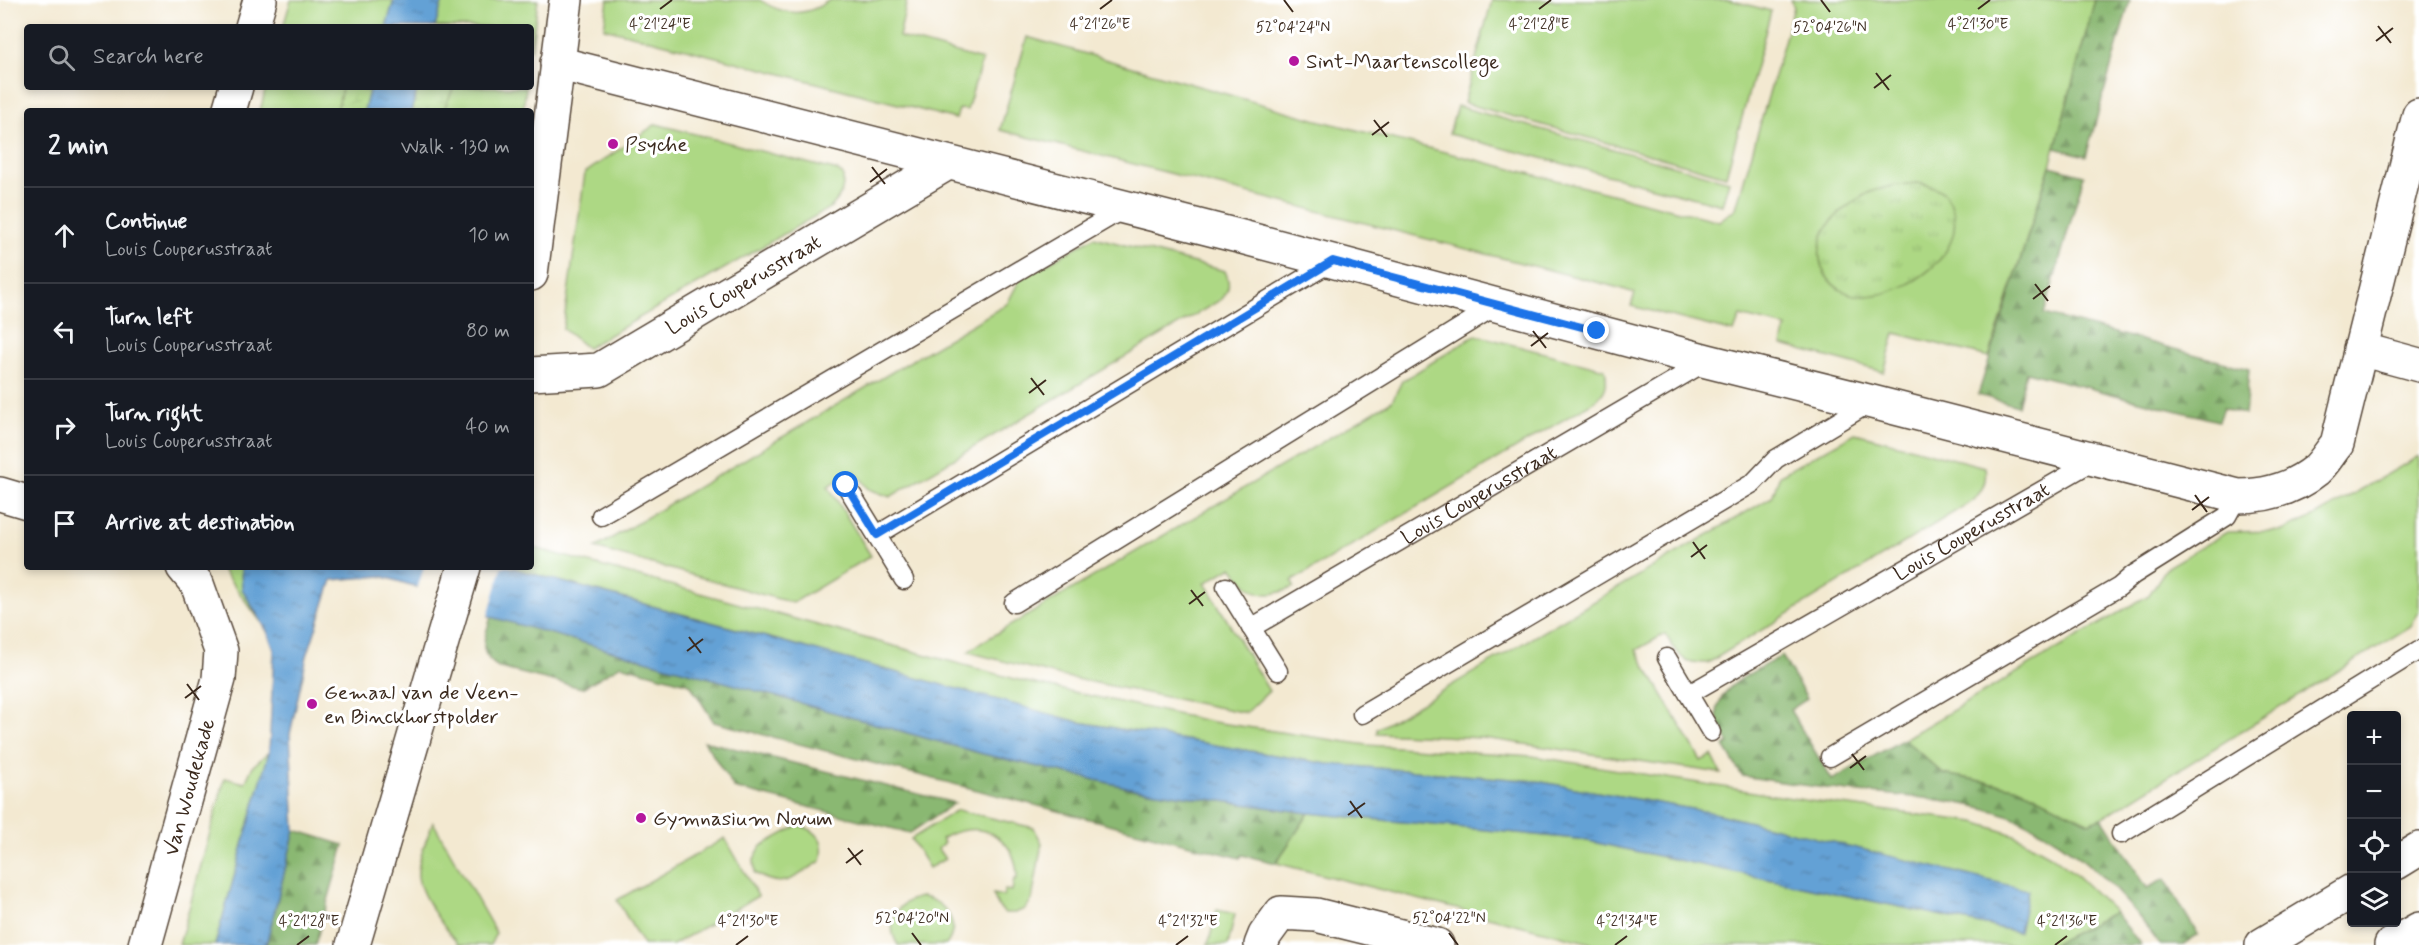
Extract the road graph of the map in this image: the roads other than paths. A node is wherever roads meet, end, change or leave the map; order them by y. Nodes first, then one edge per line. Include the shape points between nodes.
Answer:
1 (260, 0) edge
2 (566, 0) edge
3 (253, 24) edge
4 (557, 63) junction
5 (235, 90) edge
6 (230, 108) edge
7 (2419, 115) edge
8 (946, 164) junction
9 (1125, 208) junction
10 (534, 250) edge
11 (1333, 261) junction
12 (1497, 305) junction
13 (2360, 349) junction
14 (1707, 362) junction
15 (2419, 365) edge
16 (534, 374) edge
17 (1872, 402) junction
18 (2096, 459) junction
19 (846, 485) dead end
20 (0, 494) edge
21 (2238, 496) junction
22 (24, 501) edge
23 (601, 516) dead end
24 (877, 535) junction
25 (185, 570) edge
26 (463, 570) edge
27 (904, 580) dead end
28 (1226, 587) dead end
29 (1014, 603) dead end
30 (1251, 628) junction
31 (2419, 650) edge
32 (1667, 658) dead end
33 (1278, 671) dead end
34 (1689, 694) junction
35 (1362, 714) dead end
36 (1712, 732) dead end
37 (1830, 757) dead end
38 (2121, 834) dead end
39 (2419, 849) edge
40 (2401, 860) edge
41 (2347, 894) edge
42 (2419, 928) edge
43 (145, 945) edge
44 (353, 945) edge
45 (1262, 945) edge
46 (1437, 945) edge
47 (2262, 945) edge
48 (2391, 945) edge

1 - 3 street
2 - 4 street
4 - 8 street, Louis Couperusstraat
4 - 10 street
5 - 6 street
7 - 13 street
8 - 9 street, Louis Couperusstraat
8 - 16 street, Louis Couperusstraat via 599,370
9 - 11 street, Louis Couperusstraat
9 - 23 lane
11 - 12 street, Louis Couperusstraat
11 - 24 lane
12 - 14 street, Louis Couperusstraat
12 - 29 lane
13 - 15 street
13 - 21 street via 2337,444 2317,469 2287,487 2258,496
14 - 17 street, Louis Couperusstraat
14 - 30 lane, Louis Couperusstraat
17 - 18 street, Louis Couperusstraat
17 - 35 lane via 1776,459 1753,483
18 - 21 street, Louis Couperusstraat
18 - 34 lane, Louis Couperusstraat
19 - 24 lane
20 - 22 street
21 - 37 lane via 2227,516 2119,587
24 - 27 lane
25 - 43 street, Van Woudekade via 197,584 221,651 219,679
26 - 44 street
28 - 30 lane
30 - 33 lane
31 - 38 lane
32 - 34 lane
34 - 36 lane
39 - 40 street
41 - 47 street
42 - 48 street
45 - 46 street via 1265,934 1281,913 1316,915

